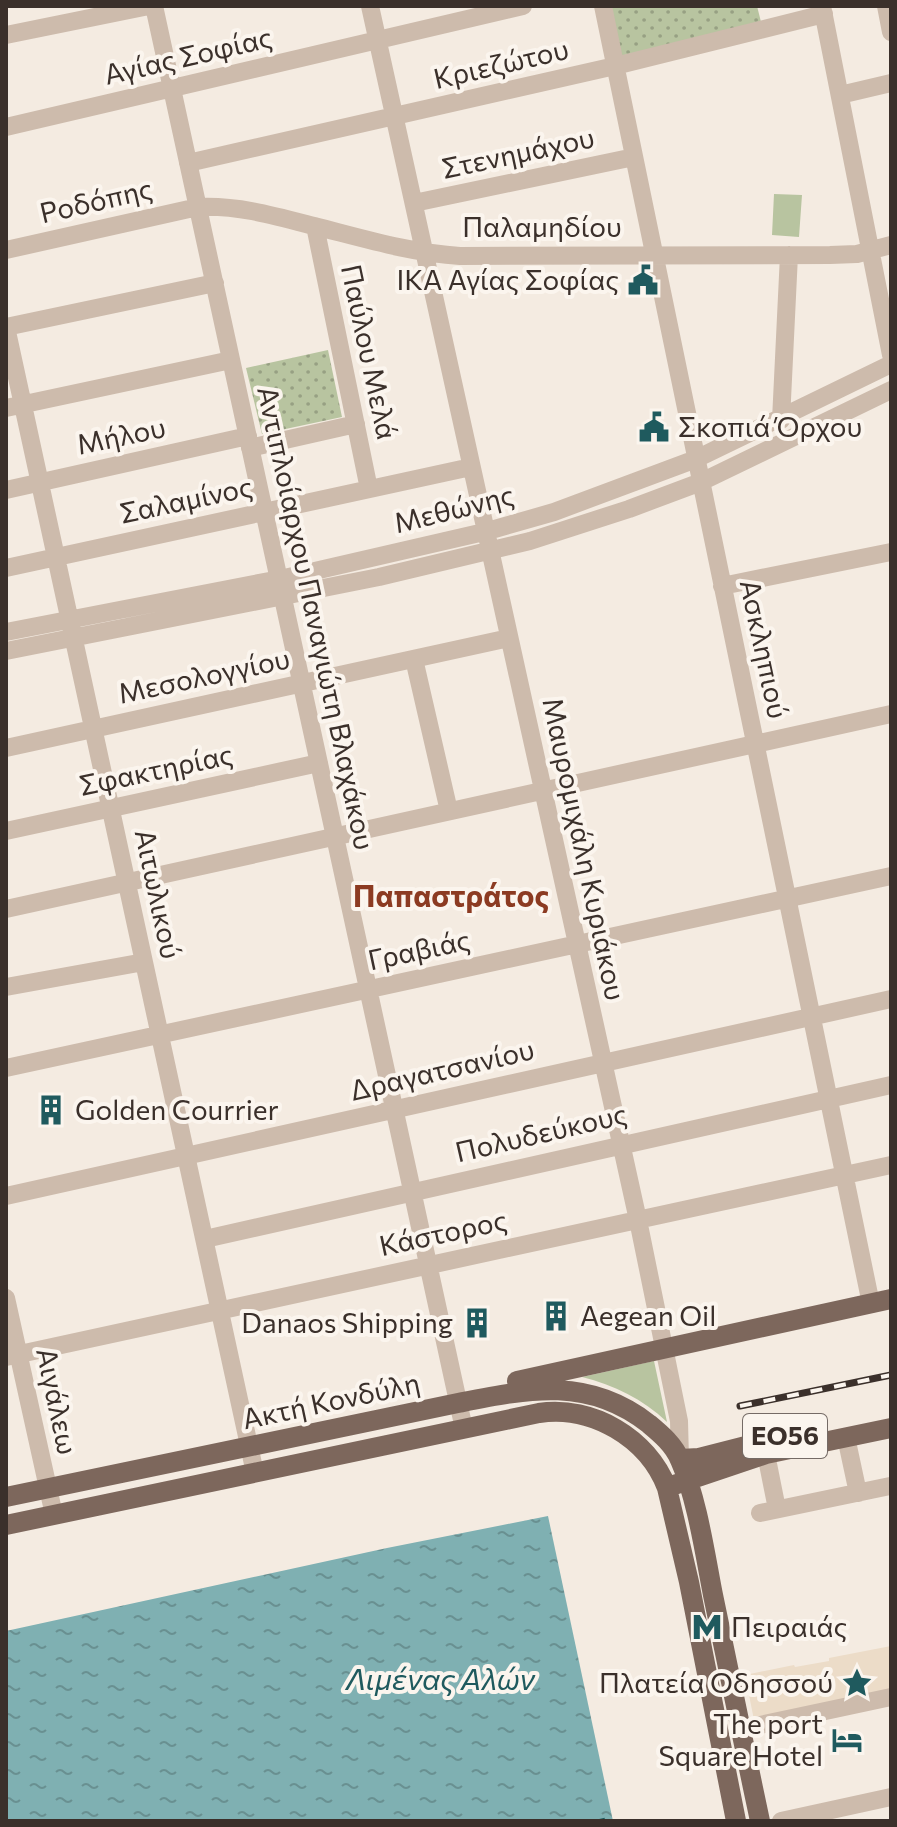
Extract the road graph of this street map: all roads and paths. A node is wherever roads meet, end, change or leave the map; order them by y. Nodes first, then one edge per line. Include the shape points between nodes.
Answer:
1 (152, 6) edge
2 (370, 6) edge
3 (523, 6) edge
4 (603, 6) edge
5 (886, 6) edge
6 (823, 10) edge
7 (891, 32) edge
8 (6, 35) edge
9 (377, 40) junction
10 (615, 66) junction
11 (891, 83) edge
12 (172, 88) junction
13 (840, 95) junction
14 (394, 117) junction
15 (6, 127) edge
16 (634, 157) junction
17 (188, 163) junction
18 (414, 203) junction
19 (198, 207) junction
20 (315, 226) junction
21 (891, 245) edge
22 (6, 250) edge
23 (871, 251) junction
24 (424, 253) junction
25 (652, 254) junction
26 (789, 255) junction
27 (215, 283) junction
28 (6, 327) edge
29 (891, 355) edge
30 (231, 360) junction
31 (891, 364) edge
32 (891, 390) edge
33 (14, 407) edge
34 (781, 420) junction
35 (356, 424) junction
36 (249, 442) junction
37 (696, 459) junction
38 (471, 467) junction
39 (40, 482) junction
40 (701, 482) junction
41 (369, 489) junction
42 (6, 490) edge
43 (266, 511) junction
44 (484, 532) junction
45 (891, 552) edge
46 (489, 553) junction
47 (56, 557) junction
48 (6, 568) edge
49 (722, 586) junction
50 (282, 588) junction
51 (71, 628) junction
52 (6, 632) edge
53 (509, 638) junction
54 (6, 651) edge
55 (414, 659) junction
56 (302, 683) junction
57 (891, 714) edge
58 (93, 728) junction
59 (755, 744) junction
60 (6, 748) edge
61 (319, 763) junction
62 (543, 790) junction
63 (111, 808) junction
64 (449, 811) junction
65 (6, 831) edge
66 (335, 836) junction
67 (891, 876) edge
68 (127, 882) junction
69 (787, 898) junction
70 (6, 909) edge
71 (575, 944) junction
72 (144, 962) junction
73 (6, 987) edge
74 (368, 989) junction
75 (891, 999) edge
76 (812, 1017) junction
77 (160, 1034) junction
78 (601, 1064) junction
79 (6, 1068) edge
80 (891, 1085) edge
81 (828, 1099) junction
82 (394, 1110) junction
83 (620, 1144) junction
84 (187, 1156) junction
85 (891, 1165) edge
86 (844, 1175) junction
87 (412, 1192) junction
88 (6, 1196) edge
89 (638, 1220) junction
90 (205, 1239) junction
91 (428, 1265) junction
92 (6, 1298) edge
93 (881, 1301) edge
94 (220, 1310) junction
95 (663, 1349) junction
96 (12, 1355) edge
97 (458, 1403) junction
98 (891, 1415) edge
99 (891, 1428) edge
100 (464, 1429) junction
101 (846, 1437) junction
102 (250, 1446) junction
103 (766, 1454) junction
104 (680, 1459) junction
105 (255, 1473) junction
106 (687, 1481) junction
107 (890, 1486) edge
108 (667, 1488) junction
109 (48, 1489) junction
110 (858, 1493) junction
111 (6, 1497) edge
112 (54, 1515) junction
113 (6, 1525) edge
114 (891, 1697) edge
115 (741, 1729) junction
116 (891, 1797) edge
117 (736, 1821) edge
118 (760, 1821) edge
119 (781, 1821) edge

1 - 8 street
1 - 12 street, Αντιπλοίαρχου Παναγιώτη Βλαχάκου
2 - 9 street, Μαυρομιχάλη Κυριάκου
3 - 9 street, Αγίας Σοφίας
4 - 10 street, Ασκληπιού
5 - 7 street
6 - 10 street, Κριεζώτου
6 - 13 street
9 - 12 street, Αγίας Σοφίας
9 - 14 street, Μαυρομιχάλη Κυριάκου
10 - 14 street, Κριεζώτου
10 - 16 street, Ασκληπιού
11 - 13 street
12 - 15 street, Αγίας Σοφίας
12 - 17 street, Αντιπλοίαρχου Παναγιώτη Βλαχάκου
13 - 23 street
14 - 17 street, Κριεζώτου
14 - 18 street, Μαυρομιχάλη Κυριάκου
16 - 18 street, Στενημάχου
16 - 25 street, Ασκληπιού
17 - 19 street, Αντιπλοίαρχου Παναγιώτη Βλαχάκου
18 - 24 street, Μαυρομιχάλη Κυριάκου
19 - 20 street, Παλαμηδίου via 251,211
19 - 22 street, Ροδόπης
19 - 27 street, Αντιπλοίαρχου Παναγιώτη Βλαχάκου
20 - 24 street, Παλαμηδίου
20 - 35 street, Παύλου Μελά
21 - 23 street, Παλαμηδίου
23 - 26 street, Παλαμηδίου
23 - 29 street
24 - 25 street, Παλαμηδίου
24 - 38 street, Μαυρομιχάλη Κυριάκου
25 - 26 street, Παλαμηδίου
25 - 37 street, Ασκληπιού
26 - 34 street
27 - 28 street
27 - 30 street, Αντιπλοίαρχου Παναγιώτη Βλαχάκου
28 - 33 street, Αιτωλικού
30 - 33 street
30 - 36 street, Αντιπλοίαρχου Παναγιώτη Βλαχάκου
31 - 34 street, Μεθώνης
32 - 40 street, Μεθώνης
33 - 39 street, Αιτωλικού
34 - 37 street, Μεθώνης
35 - 36 street, Μήλου
35 - 41 street, Παύλου Μελά
36 - 39 street, Μήλου
36 - 43 street, Αντιπλοίαρχου Παναγιώτη Βλαχάκου
37 - 40 street, Ασκληπιού
37 - 44 street, Μεθώνης
38 - 41 street, Σαλαμίνος
38 - 44 street, Μαυρομιχάλη Κυριάκου
39 - 42 street, Μήλου
39 - 47 street, Αιτωλικού
40 - 46 street, Μεθώνης
40 - 49 street, Ασκληπιού
41 - 43 street, Σαλαμίνος
43 - 47 street, Σαλαμίνος
43 - 50 street, Αντιπλοίαρχου Παναγιώτη Βλαχάκου
44 - 46 street, Μαυρομιχάλη Κυριάκου
44 - 50 street, Μεθώνης
45 - 49 street
46 - 50 street, Μεθώνης
46 - 53 street, Μαυρομιχάλη Κυριάκου
47 - 48 street, Σαλαμίνος
47 - 51 street, Αιτωλικού
49 - 59 street, Ασκληπιού
50 - 51 street, Μεθώνης
50 - 56 street, Αντιπλοίαρχου Παναγιώτη Βλαχάκου
51 - 52 street, Μεθώνης
51 - 54 street, Μεθώνης
51 - 58 street, Αιτωλικού
53 - 55 street, Μεσολογγίου
53 - 62 street, Μαυρομιχάλη Κυριάκου
55 - 56 street, Μεσολογγίου
55 - 64 street
56 - 58 street, Μεσολογγίου
56 - 61 street, Αντιπλοίαρχου Παναγιώτη Βλαχάκου
57 - 59 street
58 - 60 street, Μεσολογγίου
58 - 63 street, Αιτωλικού
59 - 62 street
59 - 69 street, Ασκληπιού
61 - 63 street, Σφακτηρίας
61 - 66 street, Αντιπλοίαρχου Παναγιώτη Βλαχάκου
62 - 64 street
62 - 71 street, Μαυρομιχάλη Κυριάκου
63 - 65 street, Σφακτηρίας
63 - 68 street, Αιτωλικού
64 - 66 street
66 - 68 street
66 - 74 street, Αντιπλοίαρχου Παναγιώτη Βλαχάκου
67 - 69 street, Γραβιάς
68 - 70 street
68 - 72 street, Αιτωλικού
69 - 71 street, Γραβιάς
69 - 76 street, Ασκληπιού
71 - 74 street, Γραβιάς
71 - 78 street, Μαυρομιχάλη Κυριάκου
72 - 73 street
72 - 77 street, Αιτωλικού
74 - 77 street, Γραβιάς
74 - 82 street, Αντιπλοίαρχου Παναγιώτη Βλαχάκου
75 - 76 street, Δραγατσανίου
76 - 78 street, Δραγατσανίου
76 - 81 street, Ασκληπιού
77 - 79 street, Γραβιάς
77 - 84 street, Αιτωλικού
78 - 82 street, Δραγατσανίου
78 - 83 street, Μαυρομιχάλη Κυριάκου
80 - 81 street, Πολυδεύκους
81 - 83 street, Πολυδεύκους
81 - 86 street, Ασκληπιού
82 - 84 street, Δραγατσανίου
82 - 87 street, Αντιπλοίαρχου Παναγιώτη Βλαχάκου
83 - 87 street, Πολυδεύκους
83 - 89 street, Μαυρομιχάλη Κυριάκου
84 - 88 street, Δραγατσανίου
84 - 90 street, Αιτωλικού
85 - 86 street, Κάστορος
86 - 89 street, Κάστορος
86 - 93 street, Ασκληπιού
87 - 90 street, Πολυδεύκους
87 - 91 street, Αντιπλοίαρχου Παναγιώτη Βλαχάκου
89 - 91 street, Κάστορος
89 - 95 street, Μαυρομιχάλη Κυριάκου
90 - 94 street, Αιτωλικού
91 - 94 street, Κάστορος
91 - 97 street, Αντιπλοίαρχου Παναγιώτη Βλαχάκου
92 - 96 street, Αιγάλεω
93 - 95 main road, Ακτή Κονδύλη
94 - 96 street, Κάστορος
94 - 102 street, Αιτωλικού
95 - 97 main road, Ακτή Κονδύλη via 479,1389
95 - 104 street, Μαυρομιχάλη Κυριάκου via 679,1421
96 - 109 street, Αιγάλεω
97 - 100 street, Αντιπλοίαρχου Παναγιώτη Βλαχάκου
97 - 102 main road, Ακτή Κονδύλη
97 - 104 main road via 541,1389 591,1394 644,1420
98 - 104 main road, ΕΟ56
99 - 101 main road, ΕΟ56
100 - 105 main road, Ακτή Κονδύλη
100 - 108 main road, Ακτή Κονδύλη via 547,1412 588,1416 633,1441 652,1459
101 - 103 main road, ΕΟ56
101 - 110 street
102 - 105 street, Αιτωλικού
102 - 109 main road, Ακτή Κονδύλη
103 - 106 main road, ΕΟ56
103 - 110 street via 768,1511
104 - 106 main road
105 - 112 main road, Ακτή Κονδύλη
106 - 108 main road, ΕΟ56
106 - 115 main road
107 - 110 street
108 - 117 main road, Ακτή Κονδύλη
109 - 111 main road, Ακτή Κονδύλη
109 - 112 street, Αιγάλεω
112 - 113 main road, Ακτή Κονδύλη
114 - 115 street
115 - 118 main road
116 - 119 street

